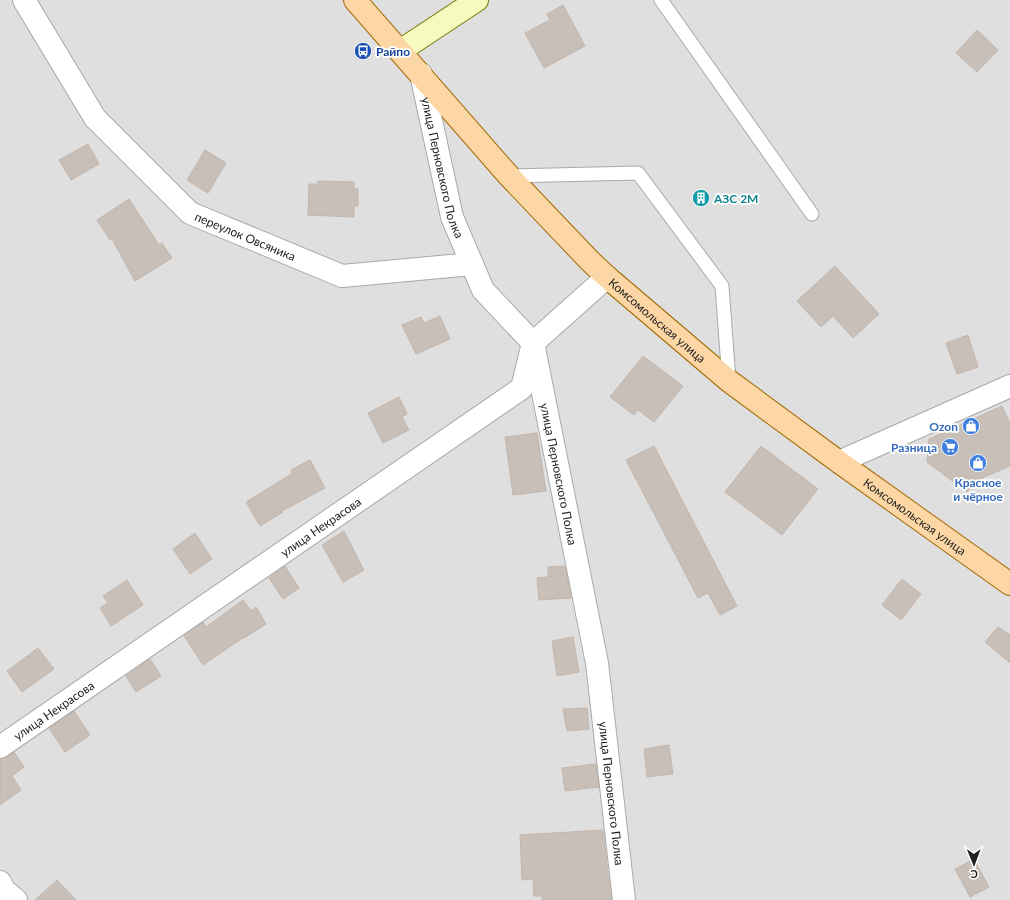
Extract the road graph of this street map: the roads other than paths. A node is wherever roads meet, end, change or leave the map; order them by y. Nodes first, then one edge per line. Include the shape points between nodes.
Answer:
1 (24, 0) edge
2 (355, 0) edge
3 (477, 0) edge
4 (661, 0) edge
5 (400, 51) junction
6 (421, 74) junction
7 (509, 176) junction
8 (812, 214) dead end
9 (472, 264) junction
10 (606, 277) junction
11 (533, 343) junction
12 (729, 382) junction
13 (1010, 386) edge
14 (839, 462) junction
15 (1010, 584) edge
16 (0, 747) edge
17 (0, 882) edge
18 (16, 900) edge
19 (624, 900) edge

1 - 9 street, переулок Овсяника via 95,118 190,213 342,276
2 - 5 main road, Комсомольская улица
3 - 5 street
4 - 8 lane
5 - 6 main road, Комсомольская улица
6 - 7 main road, Комсомольская улица
6 - 9 street, улица Перновского Полка via 452,216
7 - 10 main road, Комсомольская улица
7 - 12 lane via 638,173 722,286
9 - 11 street, улица Перновского Полка via 483,290
10 - 11 street
10 - 12 main road, Комсомольская улица
11 - 16 street, улица Некрасова via 522,388
11 - 19 street, улица Перновского Полка via 597,664
12 - 14 main road, Комсомольская улица
13 - 14 street
14 - 15 main road, Комсомольская улица
17 - 18 street via 4,890

